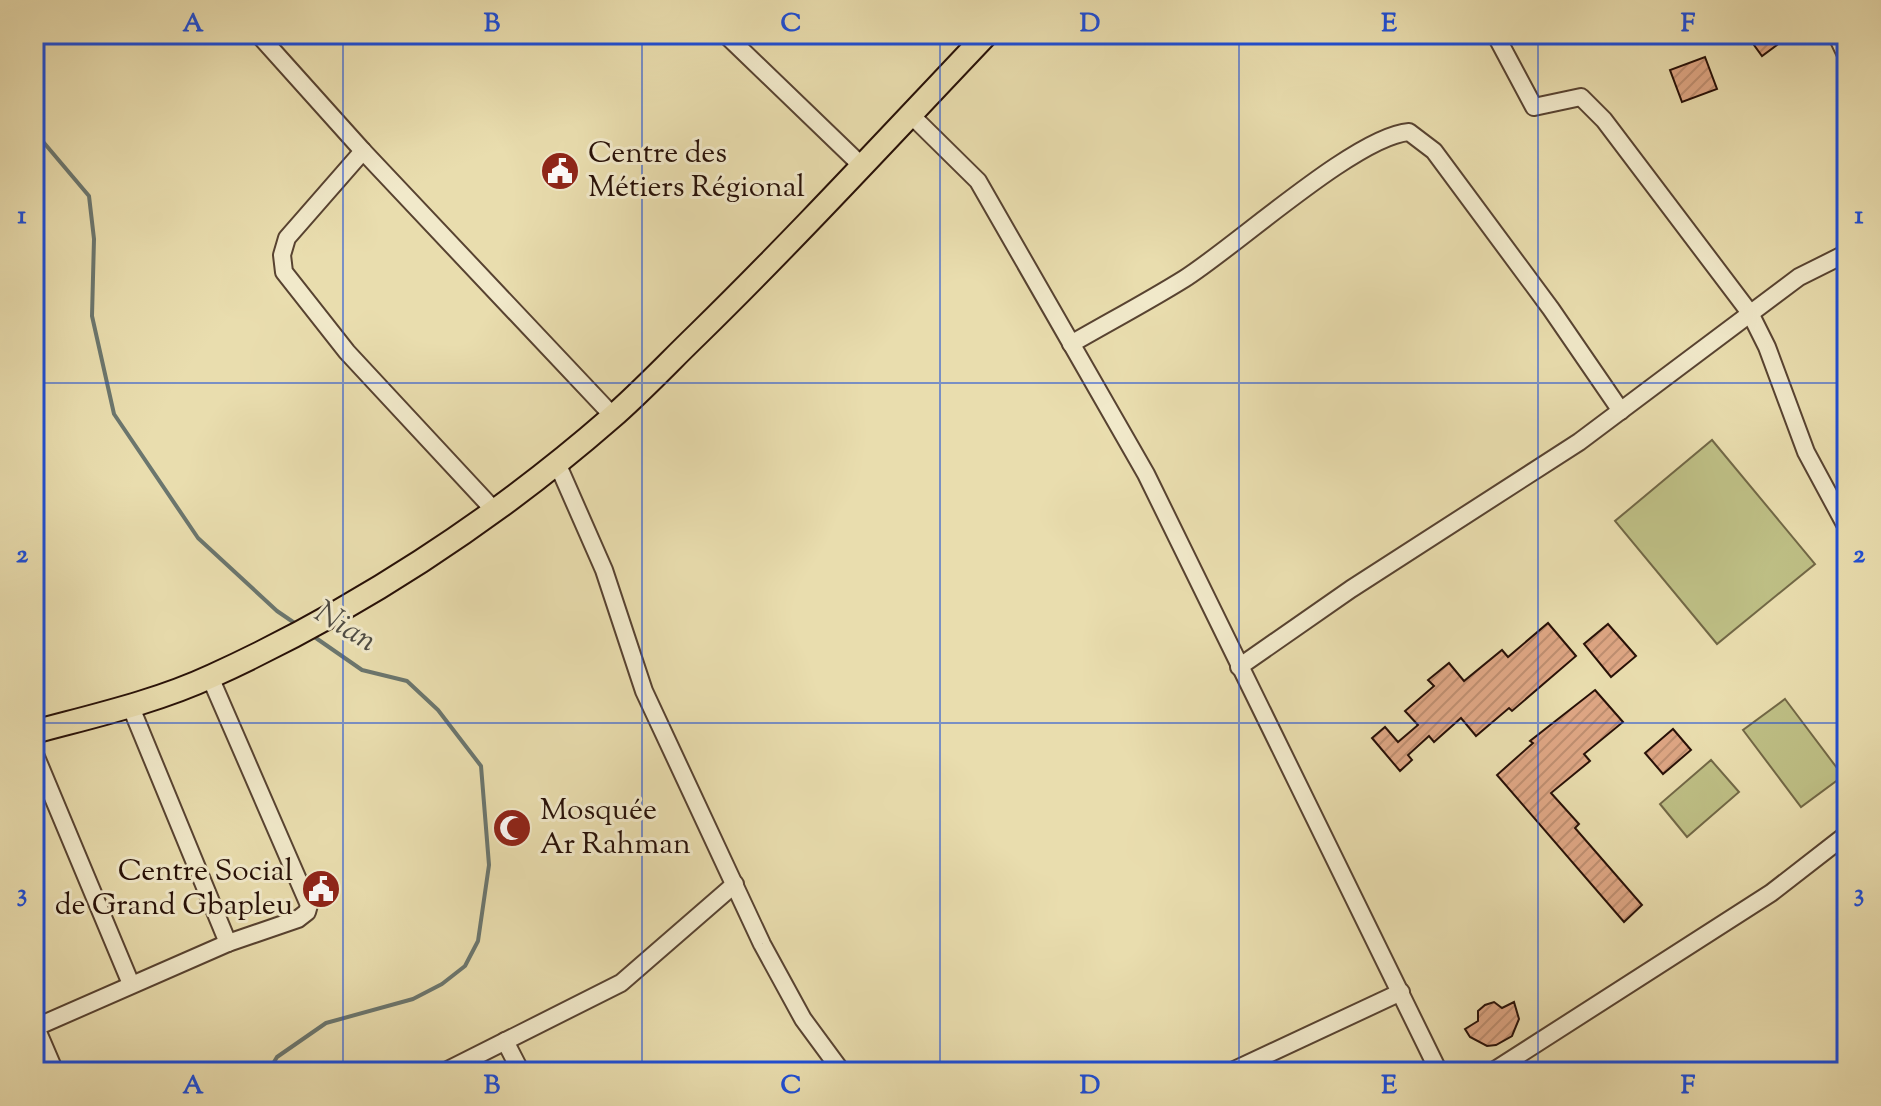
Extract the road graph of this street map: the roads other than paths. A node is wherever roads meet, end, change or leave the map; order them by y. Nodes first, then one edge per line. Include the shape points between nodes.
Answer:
1 (258, 34) edge
2 (725, 34) edge
3 (987, 34) edge
4 (1495, 34) edge
5 (1836, 34) edge
6 (1847, 57) edge
7 (910, 114) junction
8 (363, 151) junction
9 (863, 167) junction
10 (1847, 253) edge
11 (1750, 313) junction
12 (1071, 344) junction
13 (1621, 411) junction
14 (613, 416) junction
15 (557, 463) junction
16 (493, 509) junction
17 (1847, 528) edge
18 (1239, 667) junction
19 (210, 677) junction
20 (130, 705) junction
21 (34, 732) edge
22 (34, 752) edge
23 (1847, 834) edge
24 (735, 884) junction
25 (228, 943) junction
26 (131, 984) junction
27 (1401, 992) junction
28 (35, 1026) edge
29 (505, 1041) junction
30 (839, 1071) edge
31 (55, 1072) edge
32 (444, 1072) edge
33 (521, 1072) edge
34 (1230, 1072) edge
35 (1439, 1072) edge
36 (1492, 1072) edge

1 - 8 street
2 - 9 street
3 - 7 main road
4 - 11 street via 1534,107 1581,97 1604,120
5 - 6 street
7 - 9 main road
7 - 12 street via 978,181
8 - 14 street
8 - 16 street via 287,238 284,272 347,352
9 - 14 main road
10 - 11 street via 1799,277
11 - 13 street
11 - 17 street via 1806,452
12 - 13 street via 1186,278 1392,133 1409,132 1434,151
12 - 18 street via 1146,474
13 - 18 street
14 - 15 main road
15 - 16 main road
15 - 24 street via 604,570 644,691
16 - 19 main road via 393,579
18 - 27 street
19 - 20 main road
19 - 25 street via 309,905 298,919
20 - 21 main road
20 - 25 street
22 - 26 street
23 - 36 street via 1771,893
24 - 29 street via 621,983
24 - 30 street via 803,1019
25 - 26 street
26 - 28 street
27 - 34 street
27 - 35 street
28 - 31 street
29 - 32 street
29 - 33 street

